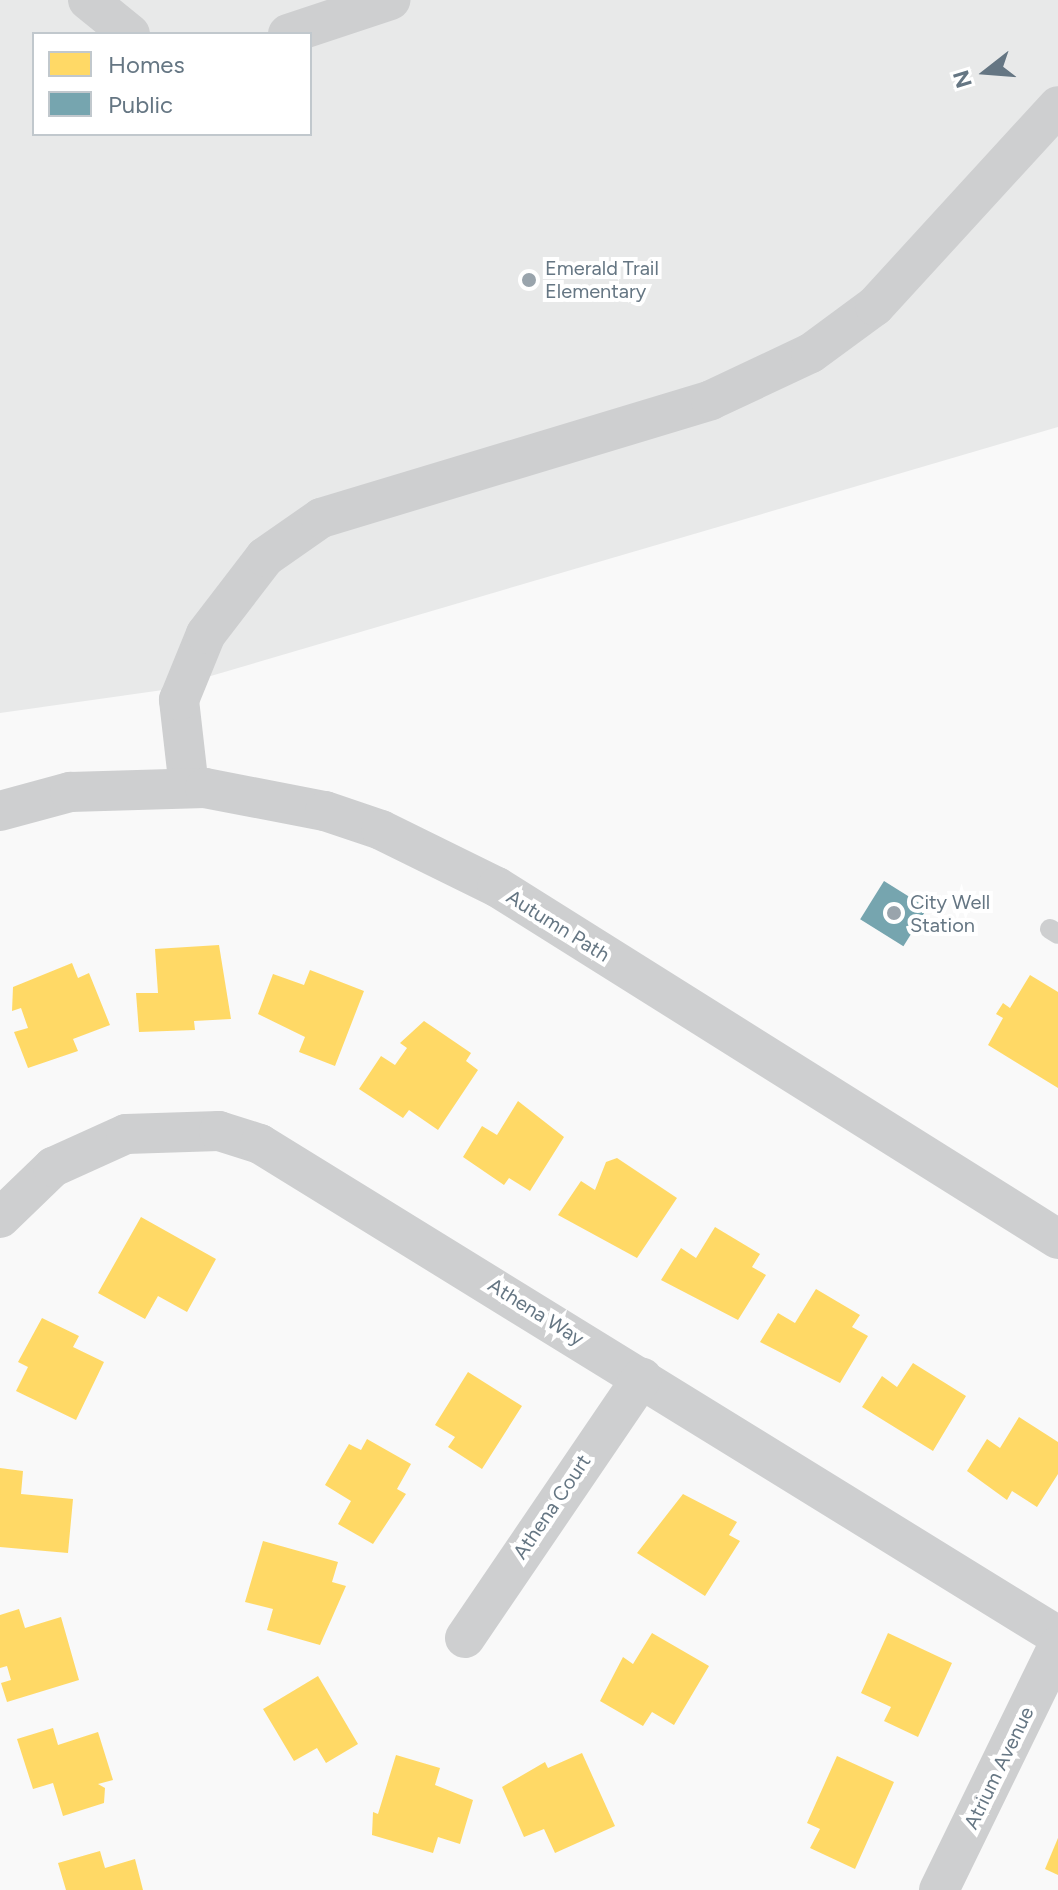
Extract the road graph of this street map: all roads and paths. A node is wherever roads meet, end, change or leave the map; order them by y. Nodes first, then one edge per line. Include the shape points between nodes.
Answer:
1 (88, 0) edge
2 (390, 0) edge
3 (128, 32) edge
4 (294, 32) edge
5 (1058, 106) edge
6 (189, 788) junction
7 (0, 811) edge
8 (0, 1218) edge
9 (1058, 1239) edge
10 (642, 1378) junction
11 (1058, 1636) edge
12 (465, 1638) dead end
13 (1058, 1646) edge
14 (939, 1890) edge

1 - 3 street
2 - 4 street
5 - 6 street via 875,306 811,353 711,400 321,518 265,557 206,634 179,700
6 - 7 street, Autumn Path via 70,792
6 - 9 street, Autumn Path via 325,811 434,853
8 - 10 street, Athena Way via 20,1192 93,1144 126,1134 219,1131 296,1162
10 - 11 street, Athena Way
10 - 12 street, Athena Court
13 - 14 street, Atrium Avenue

